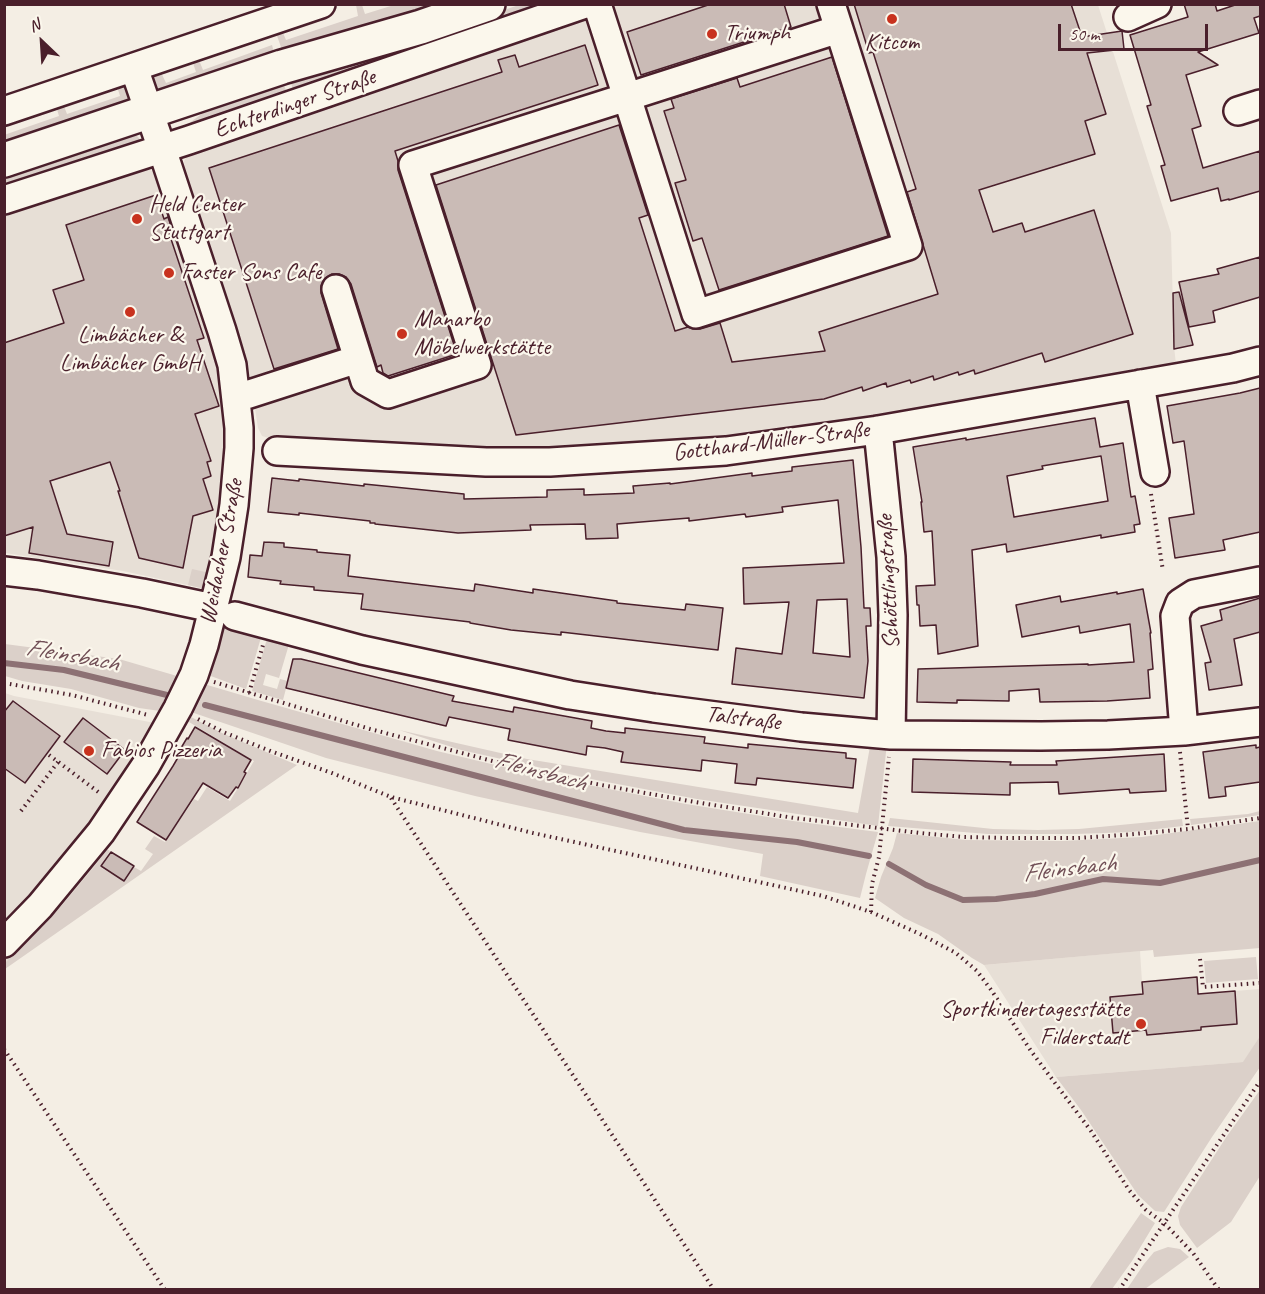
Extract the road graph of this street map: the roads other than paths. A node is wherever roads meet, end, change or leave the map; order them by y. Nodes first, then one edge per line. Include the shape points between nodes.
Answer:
1 (321, 4) edge
2 (488, 4) edge
3 (585, 4) edge
4 (597, 4) edge
5 (1157, 4) edge
6 (835, 17) edge
7 (1128, 17) dead end
8 (134, 68) junction
9 (627, 97) junction
10 (4, 111) edge
11 (150, 111) junction
12 (162, 148) junction
13 (4, 160) edge
14 (4, 200) edge
15 (336, 290) dead end
16 (358, 359) junction
17 (1260, 361) edge
18 (1140, 384) junction
19 (237, 398) junction
20 (878, 430) junction
21 (277, 451) dead end
22 (1155, 472) road end
23 (4, 571) edge
24 (1260, 580) edge
25 (224, 612) junction
26 (1260, 722) edge
27 (1184, 731) junction
28 (891, 735) junction
29 (4, 943) edge

1 - 8 street
2 - 11 main road, Echterdinger Straße
3 - 12 street, Echterdinger Straße
4 - 9 street
5 - 7 street
6 - 9 street
6 - 9 street via 908,246 696,314
8 - 10 street
8 - 11 street, Weidacher Straße
9 - 16 street via 413,165 477,365 388,394 365,381
11 - 12 street, Weidacher Straße
11 - 13 main road, Echterdinger Straße
12 - 14 street, Echterdinger Straße
12 - 19 street, Weidacher Straße via 222,331
15 - 16 street
16 - 19 street
17 - 18 street, Gotthard-Müller-Straße
18 - 20 street, Gotthard-Müller-Straße
18 - 22 street
19 - 25 street, Weidacher Straße via 239,448 226,557
20 - 21 street, Gotthard-Müller-Straße via 726,451 550,462
20 - 28 street, Schöttlingstraße via 891,556
23 - 25 street, Talstraße via 142,593
24 - 27 street via 1194,594 1180,603 1175,616
25 - 28 street, Talstraße via 362,650 570,695
25 - 29 street, Weidacher Straße via 204,645 175,714 118,808 82,857
26 - 27 street, Talstraße
27 - 28 street, Talstraße

